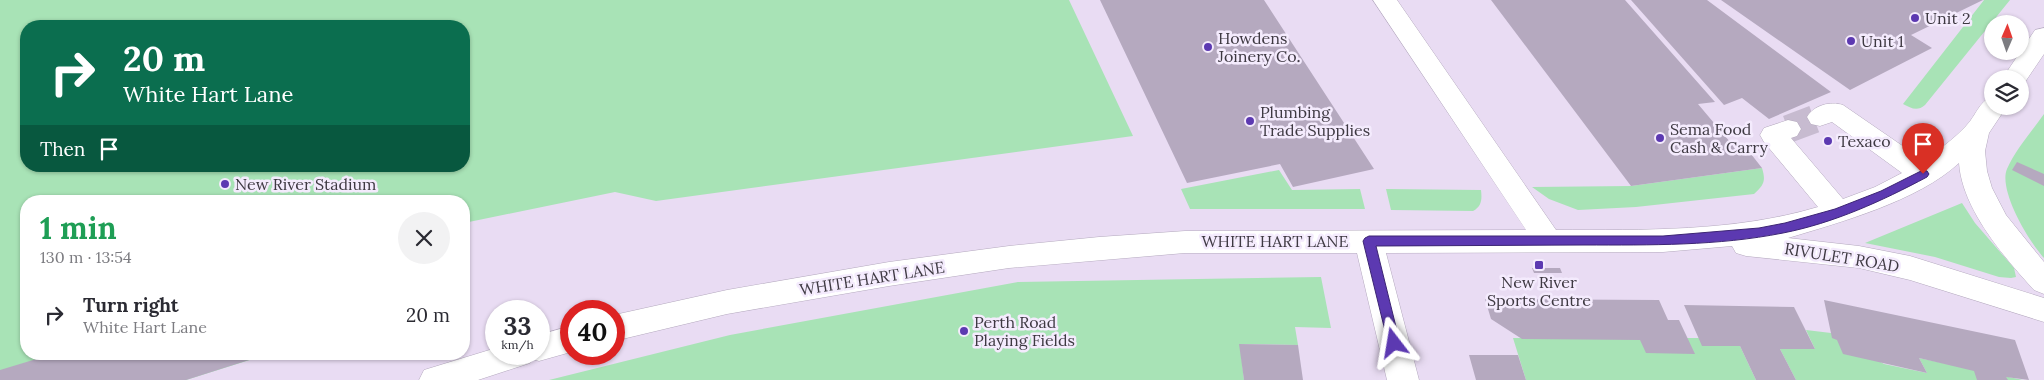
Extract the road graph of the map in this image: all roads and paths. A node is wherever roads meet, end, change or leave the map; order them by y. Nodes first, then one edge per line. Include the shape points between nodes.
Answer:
1 (1385, 0) edge
2 (2044, 36) edge
3 (2020, 70) edge
4 (1988, 115) edge
5 (1820, 117) tunnel mouth
6 (1788, 129) tunnel mouth
7 (1976, 132) junction
8 (1923, 174) junction
9 (1838, 212) junction
10 (1663, 240) junction
11 (1369, 241) junction
12 (1549, 242) junction
13 (2044, 282) edge
14 (2044, 310) edge
15 (625, 325) edge
16 (485, 365) edge
17 (435, 380) edge
18 (1403, 380) edge

1 - 12 street
2 - 3 street
4 - 7 street, WHITE HART LANE
5 - 8 street via 1834,111
6 - 9 street via 1773,136
7 - 8 street, WHITE HART LANE via 1946,159
7 - 13 street via 1972,154 1976,183 2004,233
8 - 9 street, WHITE HART LANE via 1885,194
9 - 10 street, WHITE HART LANE via 1785,228
10 - 12 street, WHITE HART LANE
10 - 14 street, RIVULET ROAD via 1859,257 1910,268
11 - 12 street, WHITE HART LANE
11 - 15 street, WHITE HART LANE via 1185,242 1009,257 796,290
11 - 18 street
16 - 17 street

